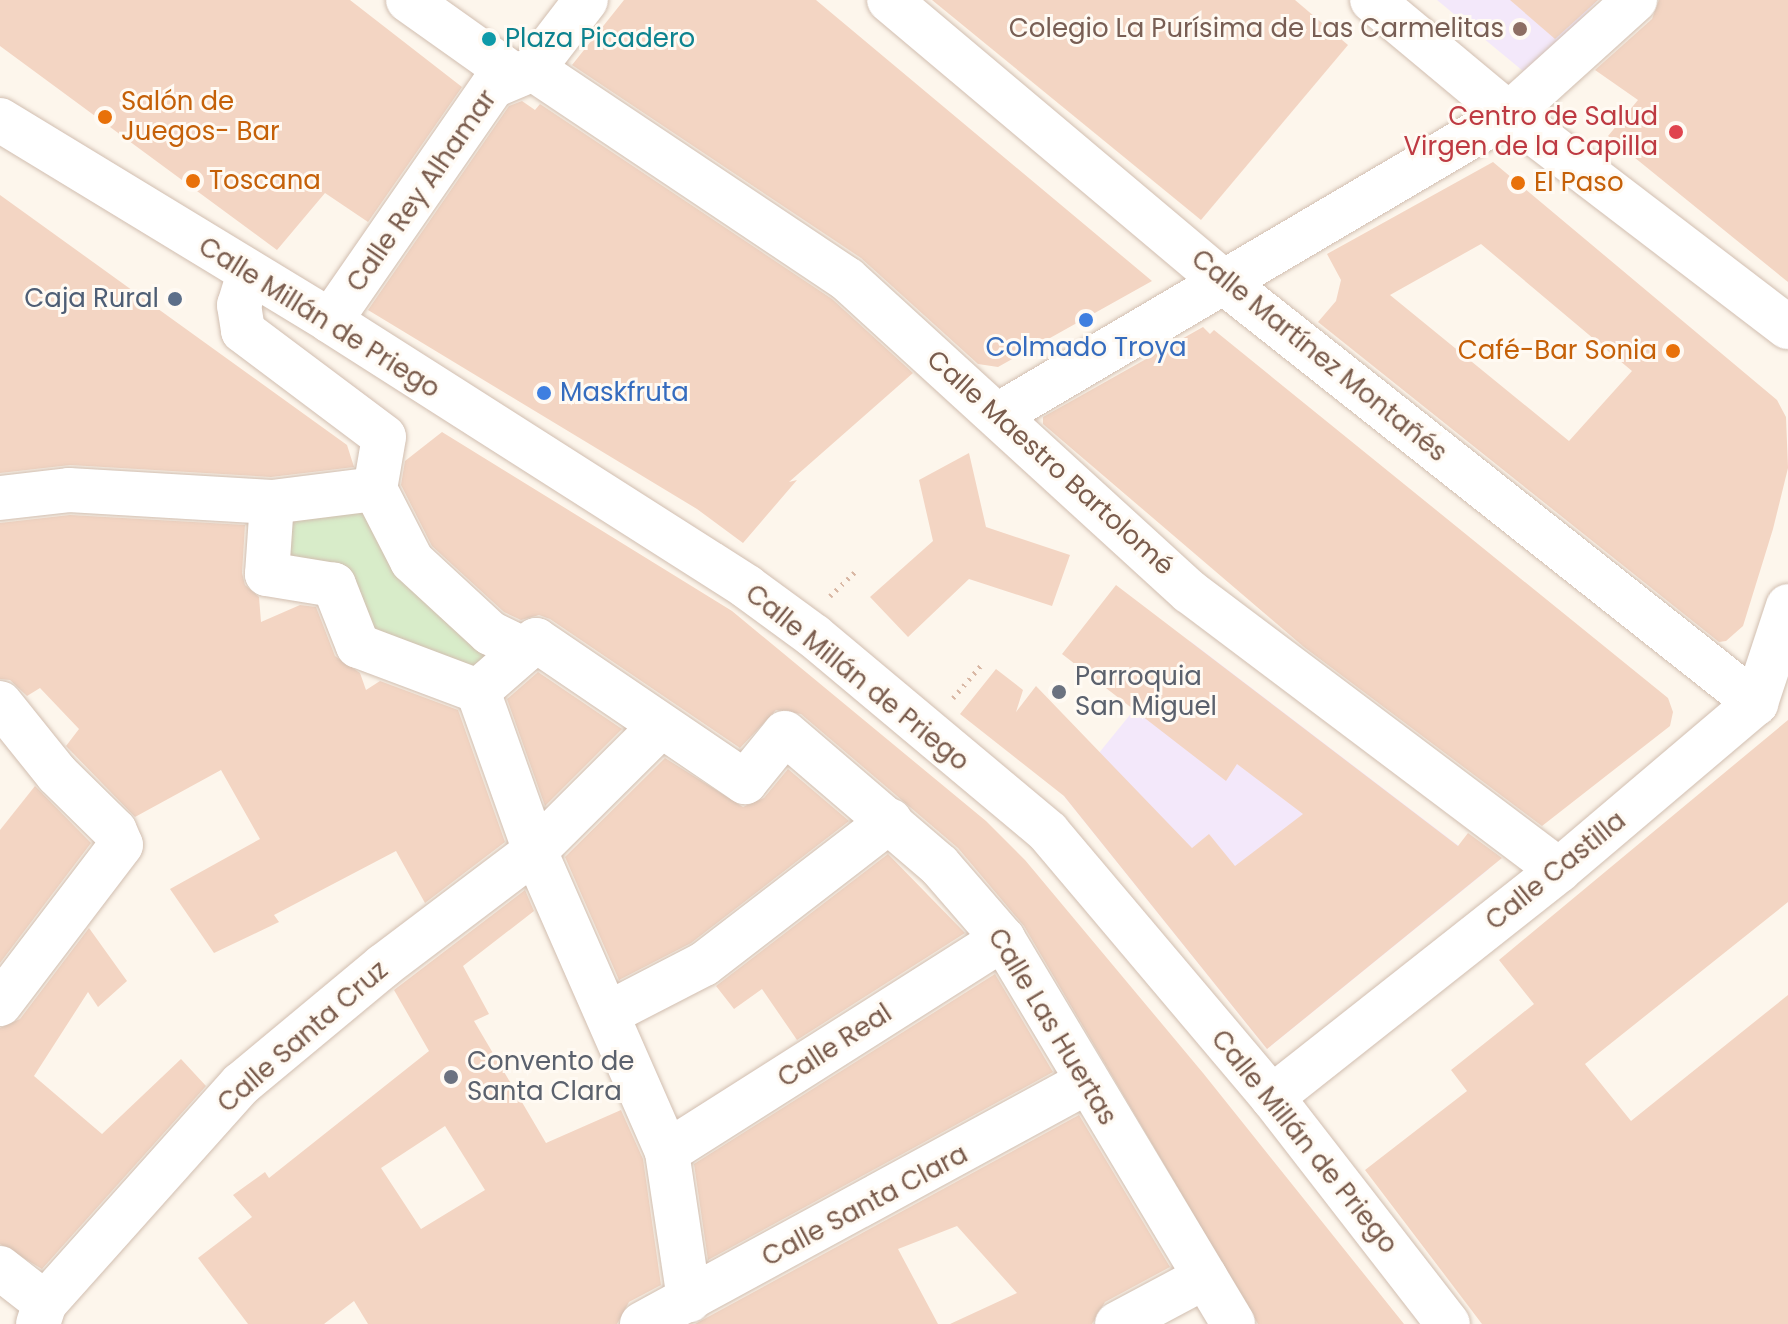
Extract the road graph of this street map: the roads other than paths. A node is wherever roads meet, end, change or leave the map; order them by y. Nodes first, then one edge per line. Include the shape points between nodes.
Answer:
1 (408, 0) edge
2 (586, 0) edge
3 (889, 0) edge
4 (1372, 0) edge
5 (1635, 0) edge
6 (524, 72) junction
7 (1509, 114) junction
8 (0, 120) edge
9 (249, 273) junction
10 (1226, 284) junction
11 (330, 321) junction
12 (1788, 327) edge
13 (998, 415) junction
14 (375, 489) junction
15 (0, 498) edge
16 (272, 502) junction
17 (1788, 606) edge
18 (525, 650) junction
19 (478, 691) junction
20 (0, 703) edge
21 (1756, 703) junction
22 (660, 727) junction
23 (890, 821) junction
24 (535, 851) junction
25 (1559, 870) junction
26 (1003, 939) junction
27 (0, 1004) edge
28 (609, 1013) junction
29 (1085, 1083) junction
30 (1272, 1097) junction
31 (667, 1152) junction
32 (0, 1268) edge
33 (1205, 1277) junction
34 (689, 1300) junction
35 (42, 1313) edge
36 (642, 1324) edge
37 (1117, 1324) edge
38 (1233, 1324) edge
39 (1448, 1324) edge

1 - 6 street, Calle Maestro Bartolomé
2 - 6 street, Calle Rey Alhamar
3 - 10 street, Calle Martínez Montañés
4 - 7 street
5 - 7 street
6 - 11 street, Calle Rey Alhamar via 493,86
6 - 13 street, Calle Maestro Bartolomé via 847,279
7 - 10 street
7 - 12 street
8 - 9 street, Calle Millán de Priego
9 - 11 street, Calle Millán de Priego
9 - 14 street via 239,305 243,331 384,437
10 - 13 street
10 - 21 street, Calle Martínez Montañés
11 - 30 street, Calle Millán de Priego via 747,587 814,636 1048,832
13 - 25 street, Calle Maestro Bartolomé via 1190,592
14 - 16 street
14 - 18 street via 412,561 490,633
15 - 16 street via 69,490
16 - 19 street via 267,574 334,585 358,646
17 - 21 street
18 - 19 street
18 - 22 street, Calle Las Huertas via 536,640
19 - 24 street
20 - 27 street via 57,774 115,831 121,845
21 - 25 street, Calle Castilla
22 - 23 street, Calle Las Huertas via 745,782 785,733
22 - 24 street, Calle Santa Cruz
23 - 26 street, Calle Las Huertas via 939,865
23 - 28 street via 704,964
24 - 28 street
24 - 35 street, Calle Santa Cruz via 383,966 241,1084
25 - 30 street, Calle Castilla
26 - 29 street, Calle Las Huertas
26 - 31 street, Calle Real
28 - 31 street
29 - 33 street, Calle Las Huertas
29 - 34 street, Calle Santa Clara
30 - 39 street, Calle Millán de Priego
31 - 34 street
32 - 35 street
33 - 37 street
33 - 38 street, Calle Las Huertas
34 - 36 street, Calle Santa Clara

